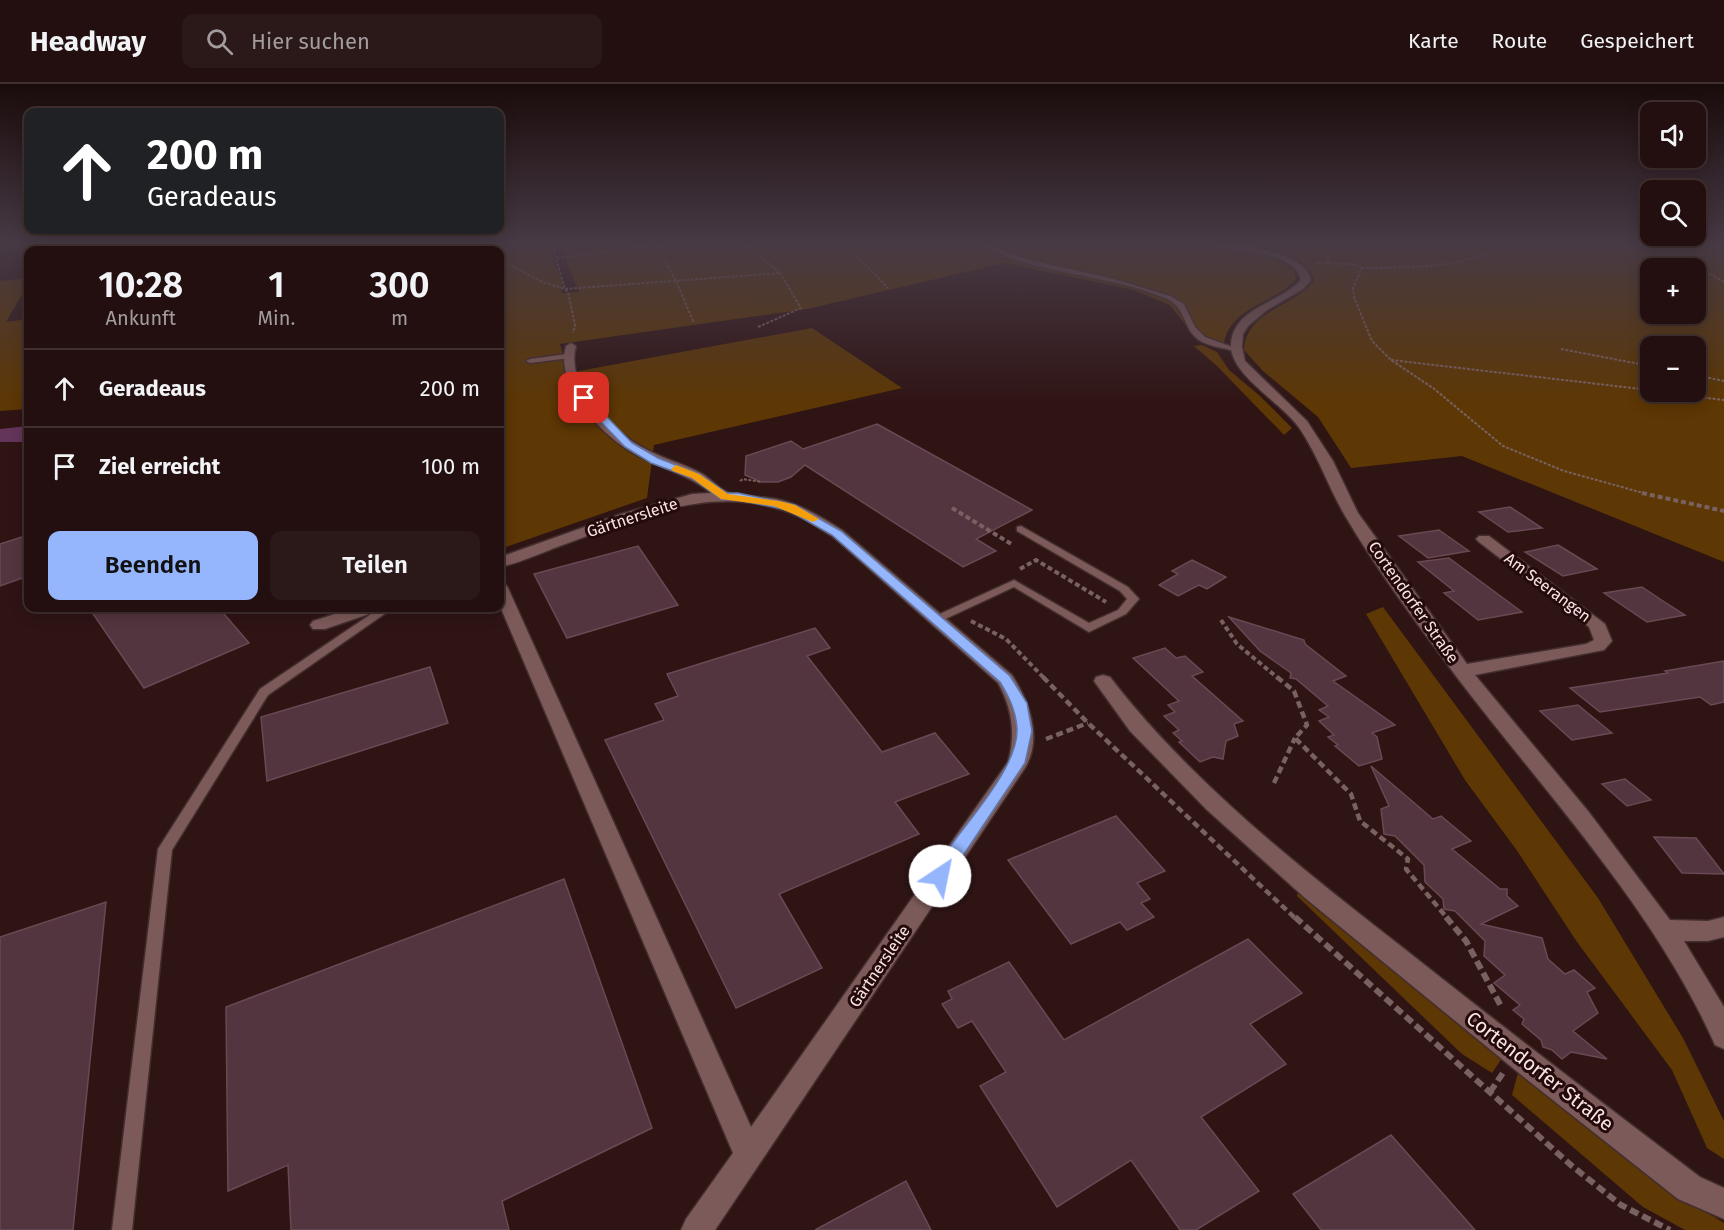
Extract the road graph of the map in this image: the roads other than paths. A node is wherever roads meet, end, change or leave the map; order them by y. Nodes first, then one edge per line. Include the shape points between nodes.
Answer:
1 (1163, 295) edge
2 (1285, 295) edge
3 (1234, 348) junction
4 (569, 351) joint
5 (530, 361) dead end
6 (724, 496) junction
7 (1021, 529) dead end
8 (1484, 539) dead end
9 (504, 561) edge
10 (504, 597) edge
11 (357, 612) edge
12 (381, 612) edge
13 (944, 615) junction
14 (319, 625) dead end
15 (1462, 671) junction
16 (1103, 681) dead end
17 (1724, 927) edge
18 (1664, 930) junction
19 (1724, 1036) edge
20 (749, 1156) junction
21 (1724, 1204) edge
22 (122, 1230) edge
23 (697, 1230) edge

1 - 3 lane via 1182,305 1192,328 1202,339
2 - 3 street via 1236,332
3 - 15 street, Cortendorfer Straße via 1245,369 1303,424 1352,513
4 - 5 lane
4 - 6 street via 570,378 628,445 696,476
6 - 9 street, Gärtnersleite via 674,502
6 - 13 street, Gärtnersleite via 775,503 806,514
7 - 13 lane via 1124,589 1132,599 1122,612 1089,628 1014,583
8 - 15 street, Am Seerangen via 1596,624 1603,641 1588,649
10 - 20 street
11 - 14 street
12 - 22 lane via 264,692 165,849
13 - 20 street, Gärtnersleite via 1005,679 1020,703 1024,731 1018,763
15 - 18 street, Cortendorfer Straße via 1580,817
16 - 21 street, Cortendorfer Straße via 1137,726 1207,796 1313,891 1689,1188
17 - 18 street via 1708,931
18 - 19 street, Cortendorfer Straße via 1709,1003
20 - 23 street, Gärtnersleite

